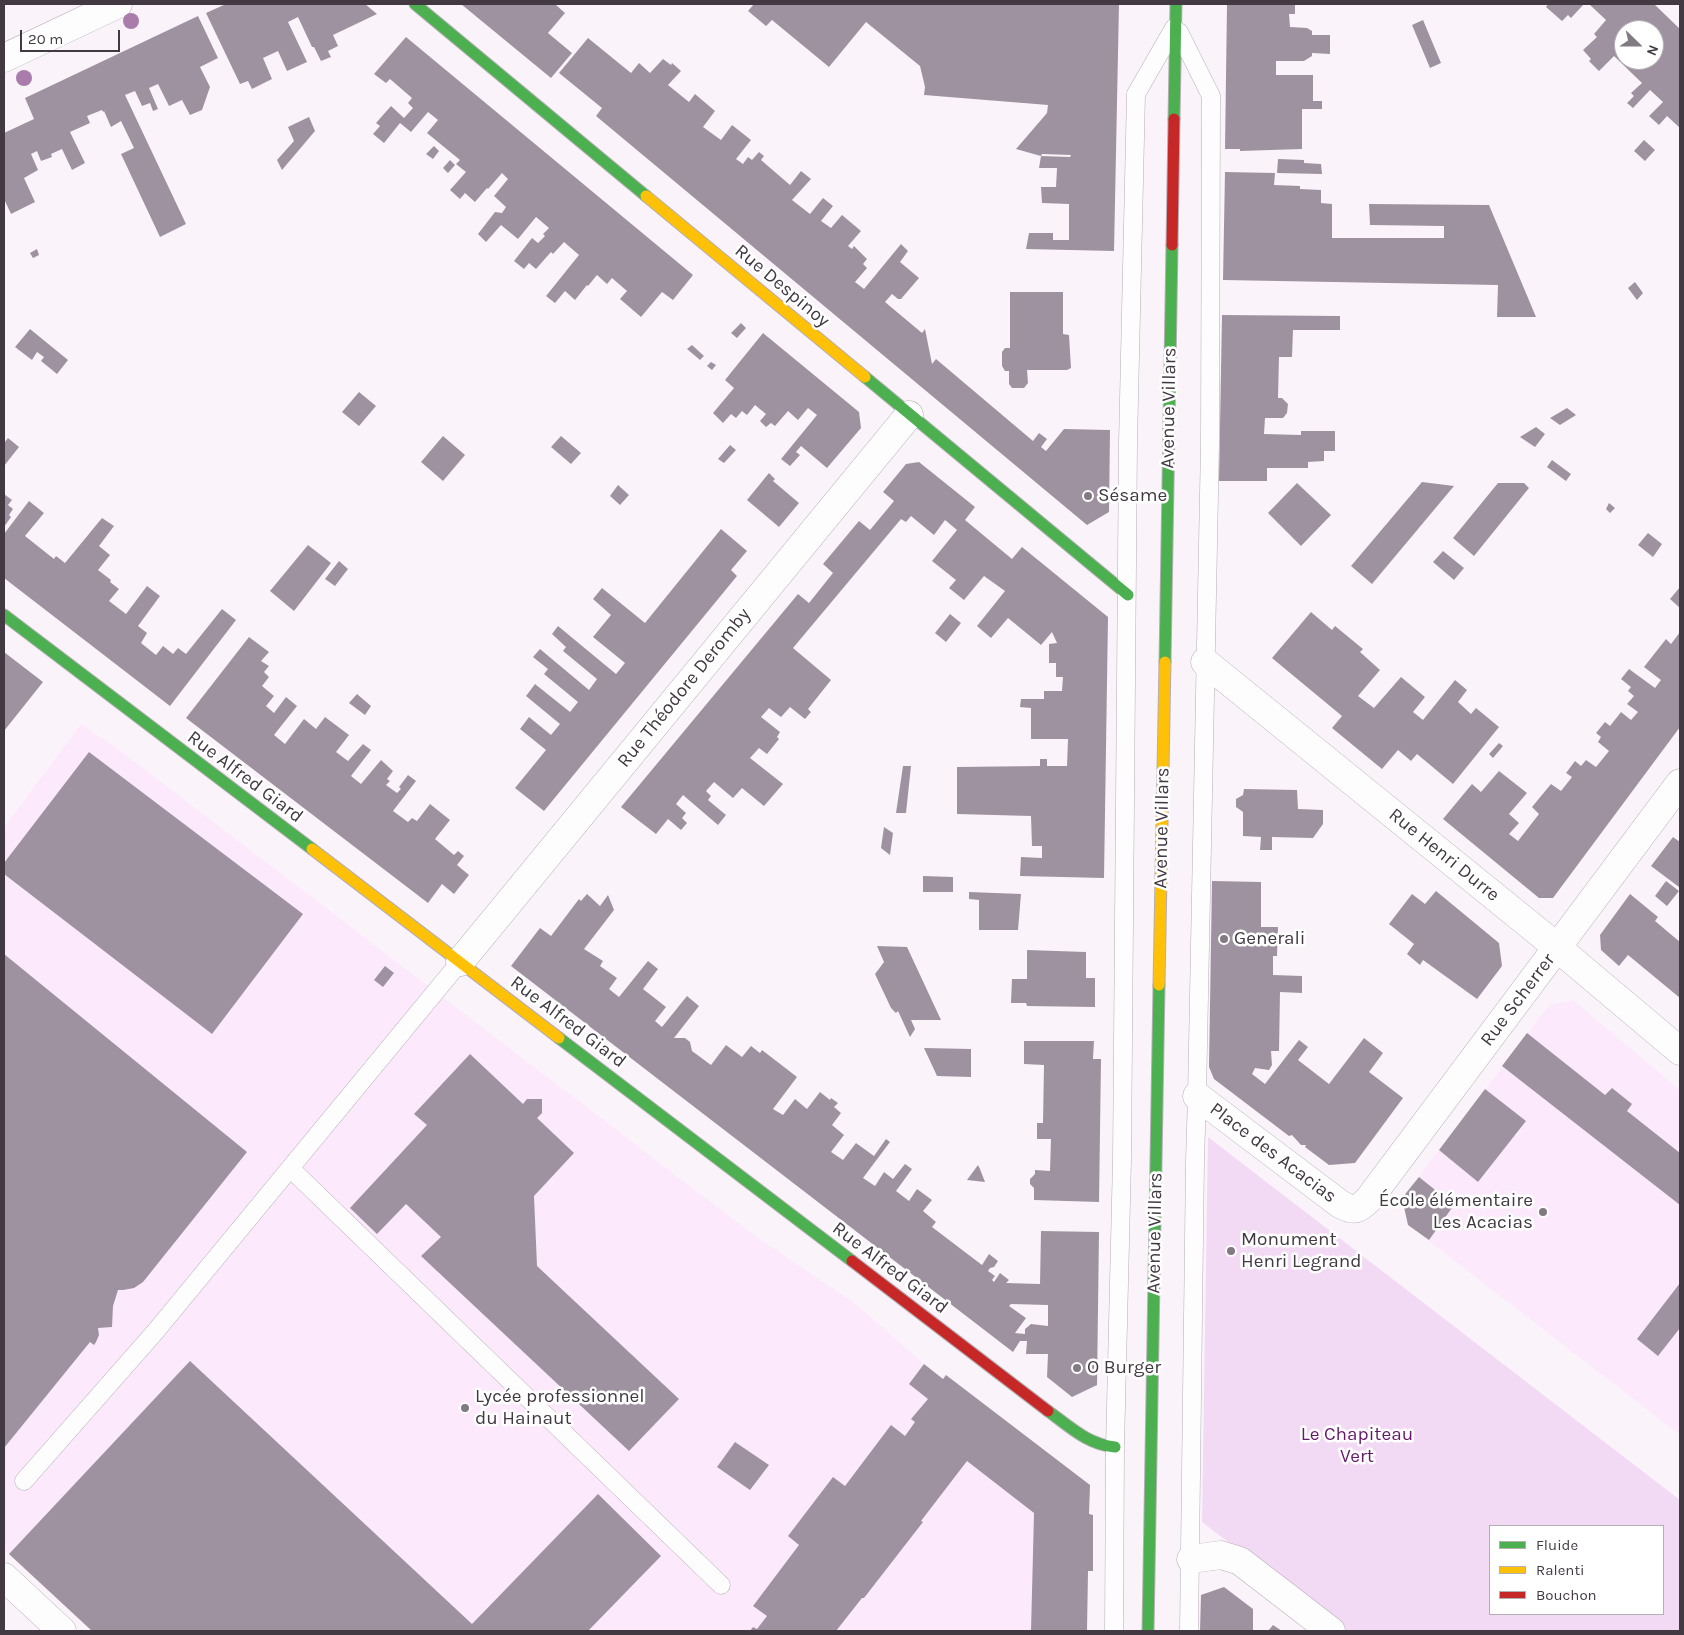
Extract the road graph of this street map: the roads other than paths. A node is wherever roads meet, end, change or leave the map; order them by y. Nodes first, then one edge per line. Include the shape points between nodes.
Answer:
1 (118, 4) edge
2 (415, 4) edge
3 (1176, 4) edge
4 (1175, 25) junction
5 (4, 58) edge
6 (909, 415) junction
7 (1128, 595) junction
8 (4, 615) edge
9 (1205, 662) junction
10 (1680, 783) edge
11 (1558, 947) junction
12 (460, 962) junction
13 (1680, 1051) edge
14 (1197, 1096) junction
15 (290, 1168) junction
16 (1350, 1210) joint
17 (1115, 1447) junction
18 (24, 1481) dead end
19 (1191, 1559) junction
20 (4, 1577) edge
21 (721, 1584) dead end
22 (62, 1631) edge
23 (1114, 1631) edge
24 (1148, 1631) edge
25 (1190, 1631) edge
26 (1331, 1631) edge

1 - 5 street
2 - 6 street, Rue Despinoy
3 - 4 street, Avenue Villars
4 - 7 lane, Avenue Villars via 1136,94
4 - 9 lane via 1211,96 1210,444
4 - 24 street, Avenue Villars
6 - 7 street, Rue Despinoy
6 - 12 street, Rue Théodore Deromby
7 - 17 lane, Avenue Villars via 1122,1160
8 - 12 street, Rue Alfred Giard
9 - 11 street, Rue Henri Durre
9 - 14 lane
10 - 11 street, Rue Scherrer
11 - 13 street, Rue Henri Durre
11 - 16 street, Rue Scherrer via 1369,1199 1360,1208
12 - 15 lane
12 - 17 street, Rue Alfred Giard via 1084,1437 1103,1446
14 - 16 street, Place des Acacias
14 - 19 lane
15 - 18 lane via 145,1345
15 - 21 lane
17 - 23 lane, Avenue Villars
19 - 25 lane
19 - 26 street via 1221,1556 1240,1561
20 - 22 street

